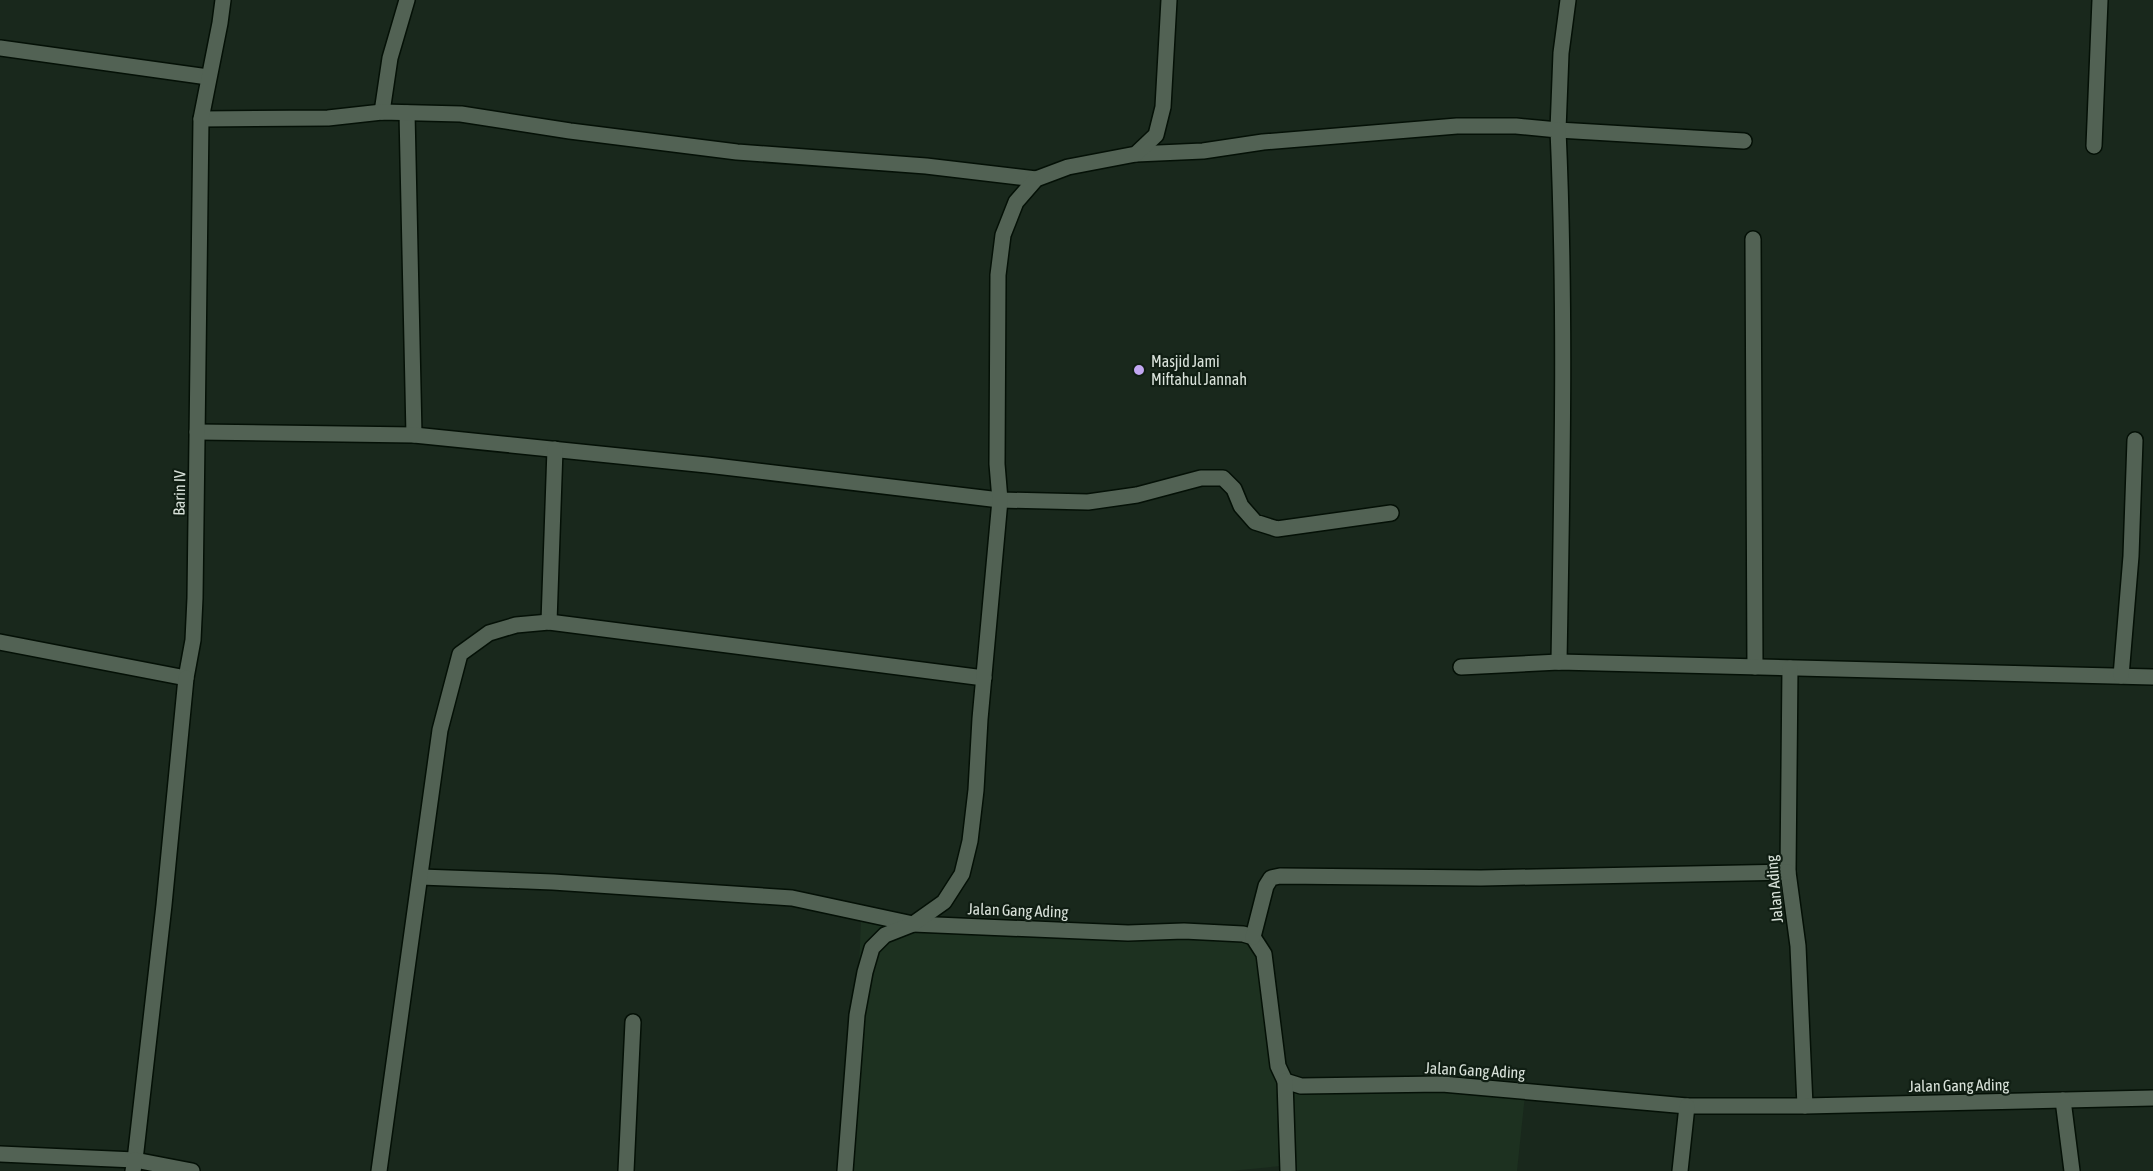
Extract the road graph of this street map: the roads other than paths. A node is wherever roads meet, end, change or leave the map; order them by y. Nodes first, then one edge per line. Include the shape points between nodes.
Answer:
1 (223, 0) edge
2 (407, 0) edge
3 (1169, 0) edge
4 (1568, 0) edge
5 (2100, 0) edge
6 (0, 48) edge
7 (208, 77) junction
8 (382, 112) junction
9 (406, 113) junction
10 (201, 119) junction
11 (1558, 130) junction
12 (1744, 141) dead end
13 (2094, 146) dead end
14 (1136, 154) junction
15 (1036, 179) junction
16 (1753, 239) dead end
17 (197, 432) junction
18 (414, 435) junction
19 (2134, 440) dead end
20 (555, 449) junction
21 (1000, 500) junction
22 (1391, 513) dead end
23 (549, 622) junction
24 (0, 642) edge
25 (1559, 662) junction
26 (1461, 667) dead end
27 (1755, 667) junction
28 (1790, 668) junction
29 (2121, 676) junction
30 (2153, 676) edge
31 (186, 678) junction
32 (984, 678) junction
33 (1788, 872) junction
34 (421, 878) junction
35 (913, 924) junction
36 (1253, 937) junction
37 (633, 1022) dead end
38 (1285, 1081) junction
39 (2153, 1098) edge
40 (2063, 1100) junction
41 (1687, 1106) junction
42 (1805, 1106) junction
43 (0, 1154) edge
44 (134, 1166) edge
45 (192, 1171) edge
46 (379, 1171) edge
47 (626, 1171) edge
48 (845, 1171) edge
49 (1288, 1171) edge
50 (1680, 1171) edge
51 (2072, 1171) edge

1 - 7 street, Barin IV
2 - 8 street via 390,58
3 - 14 street via 1163,107 1156,135
4 - 11 street
5 - 13 street
6 - 7 street
7 - 10 street, Barin IV
8 - 9 street
8 - 10 street via 328,118
9 - 15 street via 461,114 737,152 926,166
9 - 18 street
10 - 17 street, Barin IV
11 - 12 street
11 - 14 street via 1457,126
11 - 25 street via 1562,469
14 - 15 street via 1068,166
15 - 21 street via 1016,202 1003,235 999,275
16 - 27 street
17 - 18 street
17 - 31 street, Barin IV via 195,598
18 - 20 street
19 - 29 street via 2131,556
20 - 21 street
20 - 23 street
21 - 22 street via 1088,502 1137,495 1201,478 1223,478 1255,522 1277,529
21 - 32 street
23 - 32 street
23 - 34 street via 489,633 460,654 440,730
24 - 31 street
25 - 26 street
25 - 27 street
27 - 28 street
28 - 29 street
28 - 33 street, Jalan Ading
29 - 30 street
31 - 44 street, Barin IV
32 - 35 street via 976,790 962,874 944,902
33 - 36 street via 1481,878 1280,876 1271,878 1266,886
33 - 42 street, Jalan Ading via 1798,946
34 - 35 street via 553,882 792,898
34 - 46 street
35 - 36 street, Jalan Gang Ading via 1128,933 1184,931
35 - 48 street via 885,935 872,948 865,972 857,1015
36 - 38 street via 1263,954 1278,1066
37 - 47 street
38 - 41 street, Jalan Gang Ading via 1301,1086 1442,1084
38 - 49 street
39 - 40 street, Jalan Gang Ading
40 - 42 street, Jalan Gang Ading
40 - 51 street
41 - 42 street, Jalan Gang Ading
41 - 50 street
43 - 44 street
44 - 45 street

